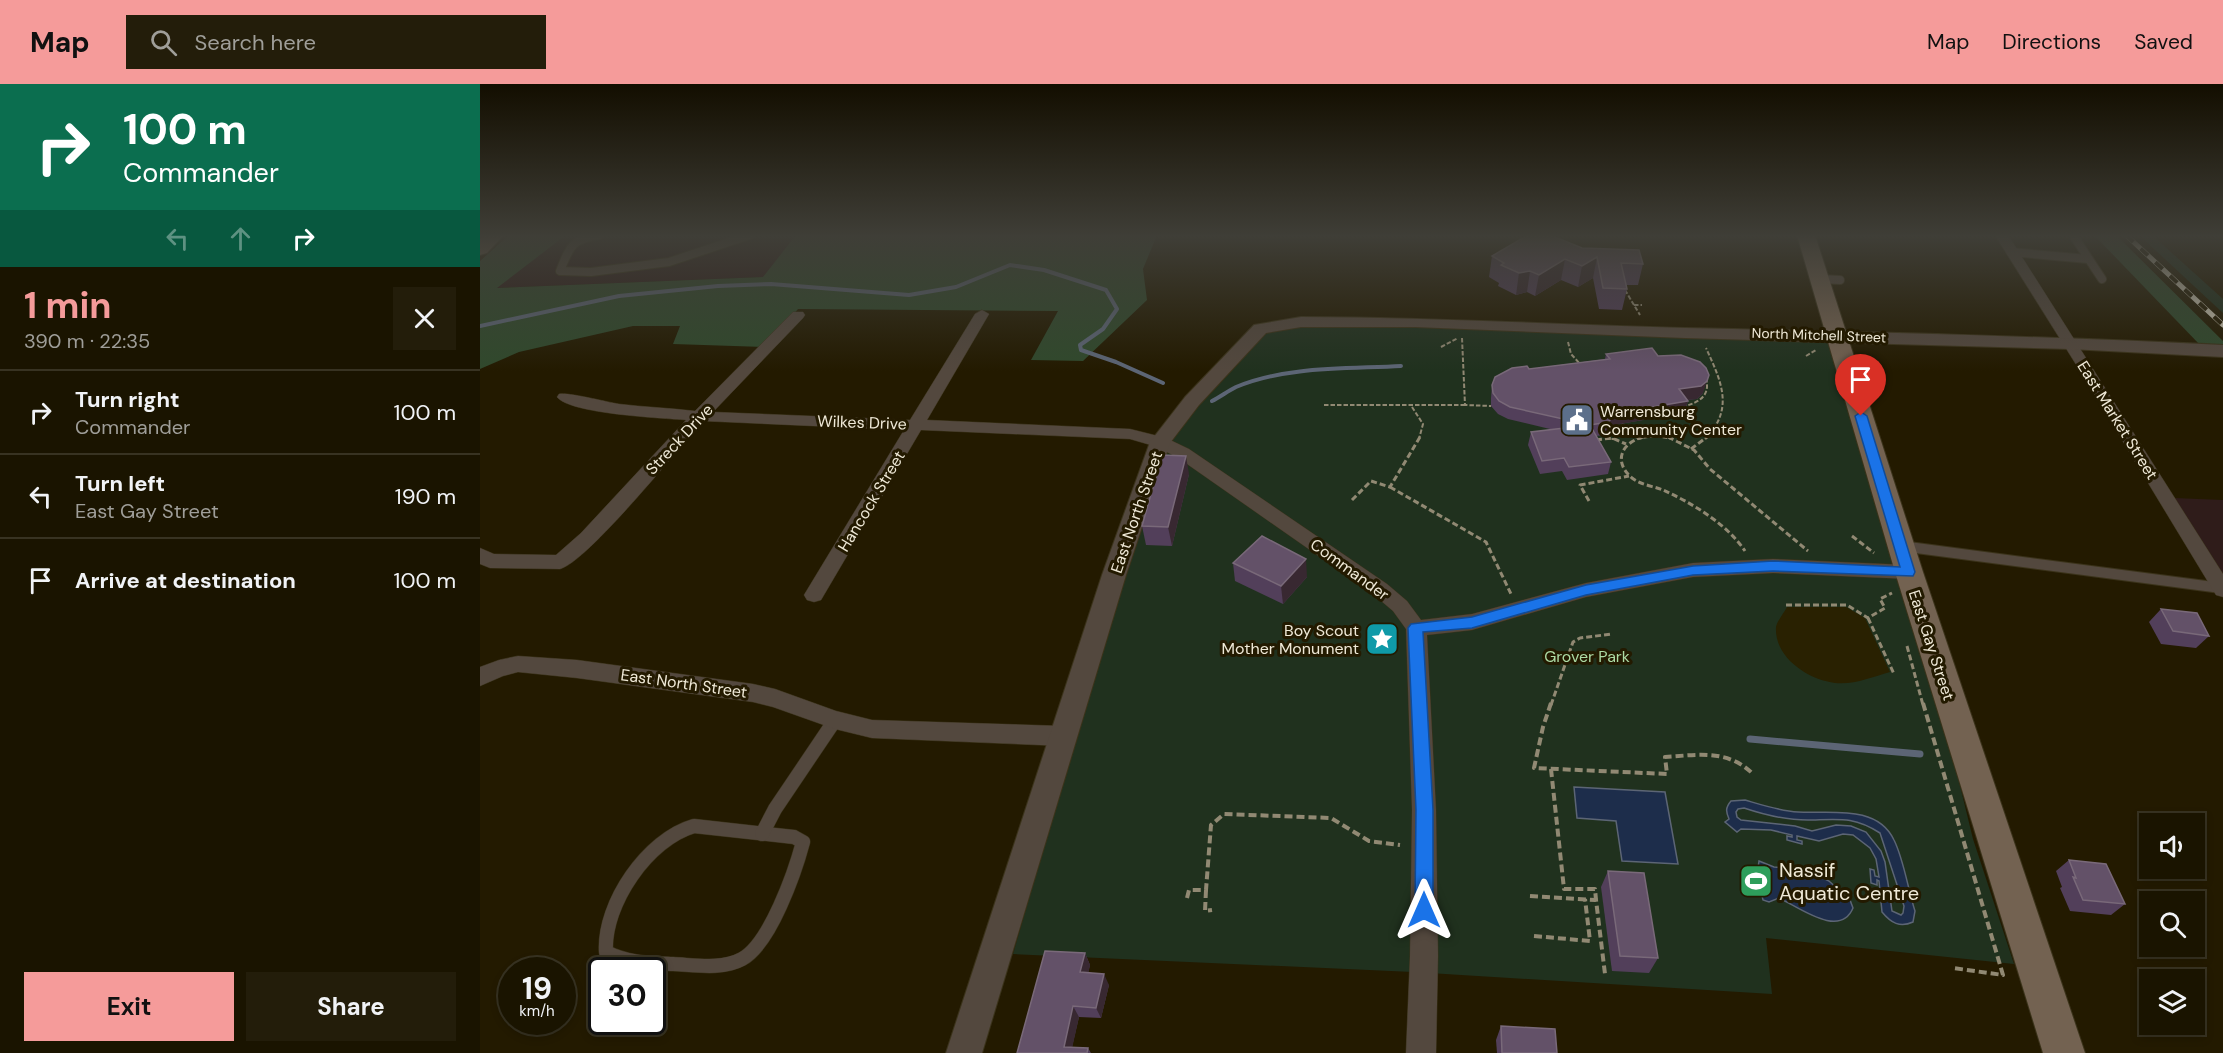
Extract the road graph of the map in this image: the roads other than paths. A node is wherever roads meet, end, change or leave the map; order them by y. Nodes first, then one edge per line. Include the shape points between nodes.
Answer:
1 (1830, 280) edge
2 (2029, 280) edge
3 (982, 314) dead end
4 (798, 315) dead end
5 (1415, 322) joint
6 (1837, 335) junction
7 (2070, 343) junction
8 (2223, 351) edge
9 (565, 397) dead end
10 (699, 416) junction
11 (917, 424) junction
12 (1160, 442) junction
13 (480, 555) edge
14 (1892, 556) junction
15 (2222, 589) edge
16 (814, 595) dead end
17 (1416, 628) junction
18 (481, 676) edge
19 (835, 720) junction
20 (1063, 736) junction
21 (762, 834) junction
22 (964, 1053) edge
23 (1421, 1053) edge
24 (2064, 1053) edge

1 - 6 main road, East Gay Street
2 - 7 street, East Market Street
3 - 11 street, Hancock Street
4 - 10 street, Streck Drive
5 - 6 street, North Mitchell Street
5 - 12 street, East North Street via 1301,322 1260,329 1192,401
6 - 7 street, North Mitchell Street
6 - 14 main road, East Gay Street
7 - 8 street, North Mitchell Street
7 - 15 street, East Market Street
9 - 10 street, Wilkes Drive via 620,409
10 - 11 street, Wilkes Drive
10 - 13 street, Streck Drive via 588,538 560,562 490,561
11 - 12 street, Wilkes Drive via 1130,435
11 - 16 street, Hancock Street
12 - 17 street, Commander via 1184,453 1380,589 1400,606
12 - 20 street, East North Street
14 - 15 lane
14 - 17 street via 1693,570 1586,590 1472,622
14 - 24 main road, East Gay Street
17 - 23 street via 1424,810
18 - 19 street, East North Street via 519,664 718,686 775,698
19 - 20 street, East North Street via 872,729
19 - 21 lane
20 - 22 street, East North Street
21 - 21 lane via 794,837 802,842 798,864 754,950 742,959 712,965 643,962 606,952 603,941 614,908 660,843 683,828 694,826

